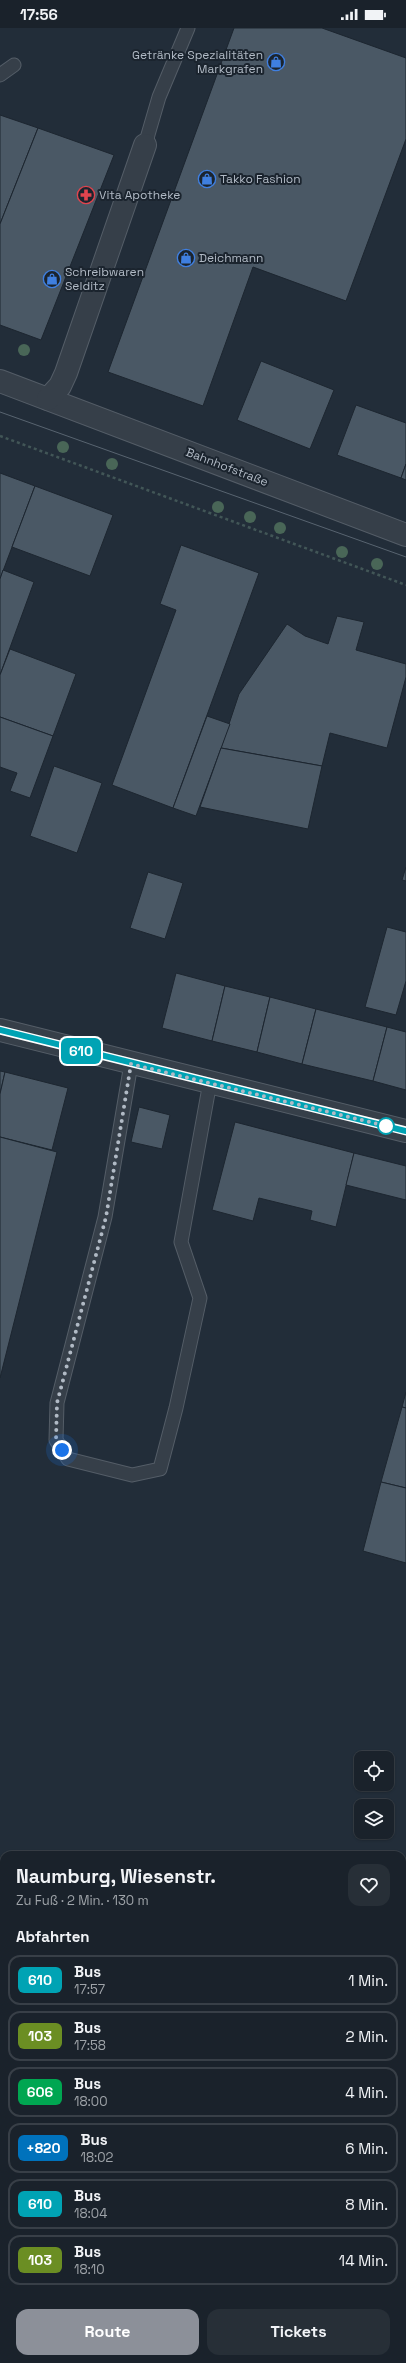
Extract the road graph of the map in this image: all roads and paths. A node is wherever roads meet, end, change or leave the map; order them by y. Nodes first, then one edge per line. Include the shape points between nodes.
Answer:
1 (188, 28) edge
2 (14, 65) dead end
3 (0, 75) edge
4 (145, 145) joint
5 (0, 381) edge
6 (48, 399) junction
7 (0, 436) edge
8 (406, 535) edge
9 (406, 585) edge
10 (0, 1030) edge
11 (131, 1064) junction
12 (210, 1082) junction
13 (406, 1131) edge

1 - 4 lane via 159,97
2 - 3 lane
4 - 6 street via 66,373 60,386
5 - 6 street, Bahnhofstraße
6 - 8 street, Bahnhofstraße
7 - 9 path
10 - 11 street
11 - 12 street
11 - 12 lane via 106,1217 57,1403 56,1440 68,1459 132,1475 160,1469 200,1298 181,1242
12 - 13 street

